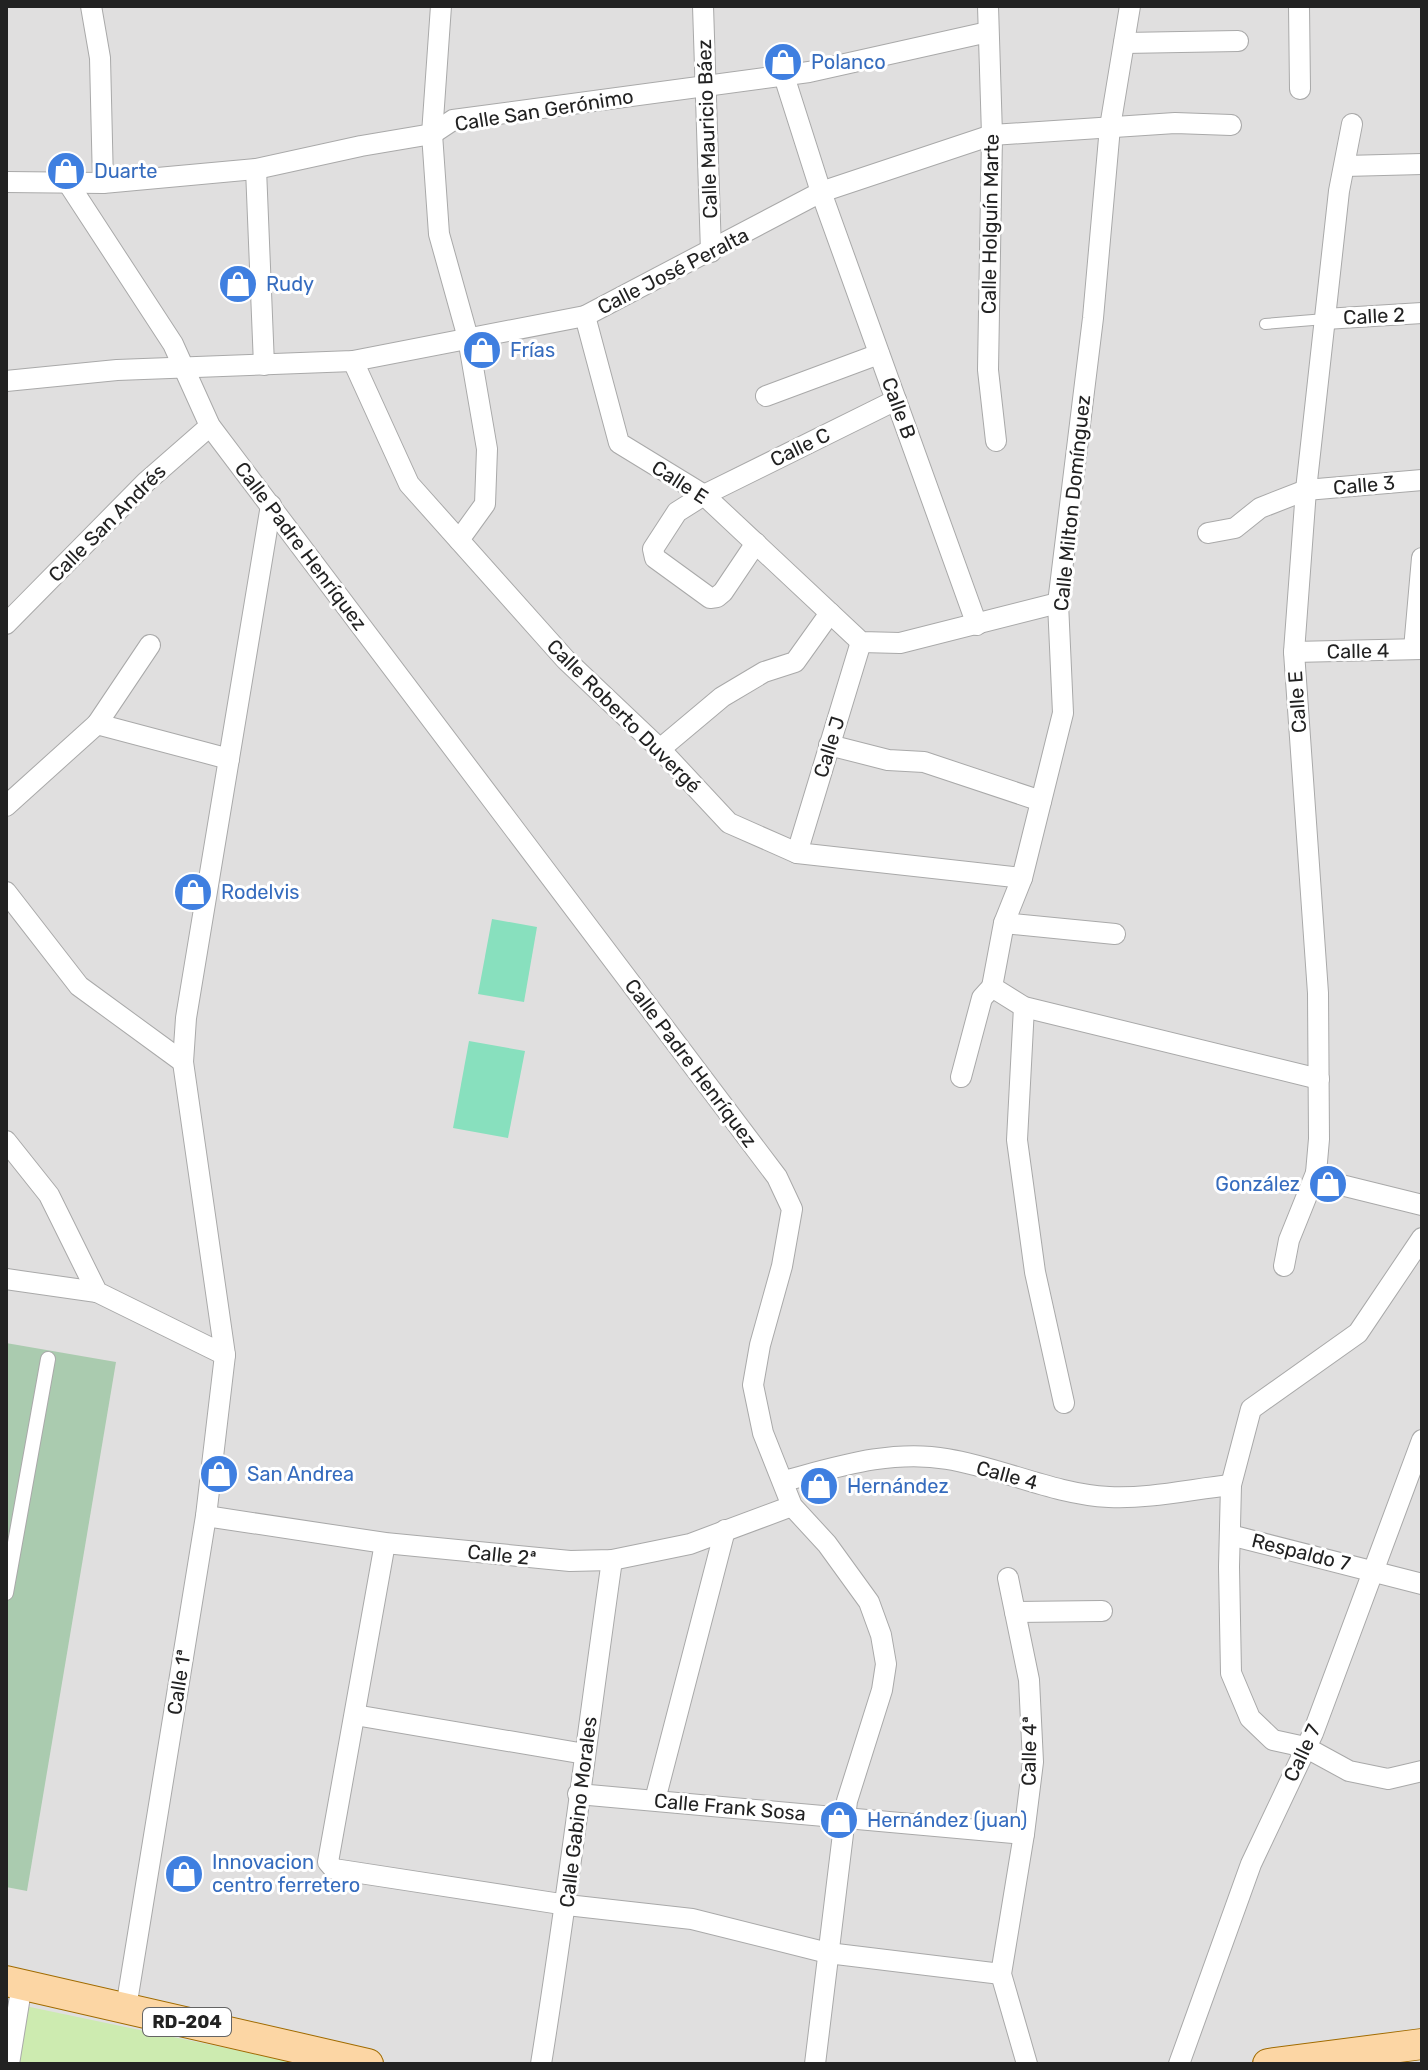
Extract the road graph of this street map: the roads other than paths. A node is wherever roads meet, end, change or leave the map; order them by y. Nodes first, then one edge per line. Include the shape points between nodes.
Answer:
1 (91, 6) edge
2 (441, 6) edge
3 (703, 6) edge
4 (988, 6) edge
5 (1130, 6) edge
6 (1299, 6) edge
7 (988, 32) junction
8 (1238, 41) dead end
9 (1124, 43) junction
10 (784, 76) junction
11 (707, 86) junction
12 (1300, 89) dead end
13 (1352, 124) dead end
14 (1231, 125) dead end
15 (1110, 127) junction
16 (432, 134) junction
17 (992, 135) junction
18 (1422, 164) edge
19 (1345, 166) junction
20 (256, 169) junction
21 (6, 182) edge
22 (68, 183) junction
23 (103, 183) junction
24 (821, 192) junction
25 (711, 252) junction
26 (1422, 313) edge
27 (585, 316) junction
28 (1325, 319) junction
29 (1265, 324) dead end
30 (468, 338) junction
31 (879, 354) junction
32 (353, 361) junction
33 (264, 365) junction
34 (183, 368) junction
35 (6, 381) edge
36 (766, 396) dead end
37 (896, 400) junction
38 (210, 426) junction
39 (996, 441) dead end
40 (1422, 480) edge
41 (1306, 490) junction
42 (704, 495) junction
43 (271, 505) junction
44 (1208, 533) dead end
45 (459, 540) junction
46 (756, 543) junction
47 (1422, 558) edge
48 (1058, 603) junction
49 (830, 613) junction
50 (6, 624) edge
51 (977, 625) junction
52 (861, 642) junction
53 (150, 645) dead end
54 (1418, 649) edge
55 (1294, 652) junction
56 (97, 724) junction
57 (829, 745) junction
58 (660, 749) junction
59 (229, 759) junction
60 (1041, 801) junction
61 (6, 806) edge
62 (797, 853) junction
63 (1022, 878) junction
64 (6, 892) edge
65 (1004, 923) junction
66 (1115, 934) dead end
67 (992, 987) junction
68 (1024, 1007) junction
69 (183, 1062) junction
70 (961, 1077) dead end
71 (1319, 1079) junction
72 (6, 1141) edge
73 (1316, 1173) junction
74 (1422, 1205) edge
75 (1422, 1238) edge
76 (1284, 1266) dead end
77 (6, 1279) edge
78 (97, 1292) junction
79 (225, 1355) junction
80 (48, 1359) dead end
81 (1064, 1403) dead end
82 (1422, 1440) edge
83 (784, 1481) junction
84 (1231, 1485) junction
85 (792, 1506) junction
86 (206, 1516) junction
87 (725, 1530) junction
88 (1230, 1535) junction
89 (385, 1543) junction
90 (612, 1560) junction
91 (1373, 1569) junction
92 (1008, 1578) dead end
93 (1422, 1584) edge
94 (6, 1593) edge
95 (1102, 1611) dead end
96 (1015, 1612) junction
97 (355, 1715) junction
98 (1305, 1747) junction
99 (585, 1754) junction
100 (1422, 1771) edge
101 (578, 1794) junction
102 (655, 1800) junction
103 (845, 1817) junction
104 (1024, 1834) junction
105 (567, 1905) junction
106 (828, 1953) junction
107 (1001, 1974) junction
108 (14, 1982) edge
109 (126, 2008) junction
110 (1422, 2044) edge
111 (9, 2064) edge
112 (368, 2064) edge
113 (541, 2064) edge
114 (815, 2064) edge
115 (1027, 2064) edge
116 (1179, 2064) edge
117 (1268, 2064) edge

1 - 23 street via 100,58
2 - 16 street
3 - 11 street, Calle Mauricio Báez
4 - 7 street, Calle Holguín Marte
5 - 9 street, Calle Milton Domínguez
6 - 12 street
7 - 10 street, Calle San Gerónimo
7 - 17 street, Calle Holguín Marte
8 - 9 street
9 - 15 street, Calle Milton Domínguez
10 - 11 street, Calle San Gerónimo
10 - 24 street, Calle B
11 - 16 street, Calle San Gerónimo via 453,120
11 - 25 street, Calle Mauricio Báez
13 - 19 street, Calle E
14 - 15 street, Calle José Peralta
15 - 17 street, Calle José Peralta
15 - 48 street, Calle Milton Domínguez
16 - 20 street, Calle San Gerónimo
16 - 30 street via 439,234
17 - 24 street, Calle José Peralta
17 - 39 street, Calle Holguín Marte via 988,370
18 - 19 street
19 - 28 street, Calle E
20 - 23 street, Calle San Gerónimo
20 - 33 street
21 - 22 street, Calle San Gerónimo
22 - 23 street, Calle San Gerónimo
22 - 34 street, Calle Padre Henríquez via 173,344
24 - 25 street, Calle José Peralta
24 - 31 street, Calle B
25 - 27 street, Calle José Peralta
26 - 28 street, Calle 2
27 - 30 street, Calle José Peralta
27 - 42 street, Calle E via 619,443
28 - 29 lane
28 - 41 street, Calle E
30 - 32 street, Calle José Peralta
30 - 45 street via 487,449 485,504
31 - 36 street
31 - 37 street, Calle B
32 - 33 street, Calle José Peralta
32 - 45 street, Calle Roberto Duvergé via 409,484
33 - 34 street, Calle José Peralta
34 - 35 street, Calle José Peralta
34 - 38 street, Calle Padre Henríquez
37 - 42 street, Calle C
37 - 51 street, Calle B
38 - 43 street, Calle Padre Henríquez
38 - 50 street, Calle San Andrés via 146,482
40 - 41 street, Calle 3
41 - 44 street, Calle 3 via 1260,508 1235,528
41 - 55 street, Calle E
42 - 46 street, Calle E
42 - 46 street, Calle C via 677,512 656,541 655,558 710,598 717,597
43 - 59 street, Calle 1ª
43 - 83 street, Calle Padre Henríquez via 777,1177 792,1209 753,1385 763,1433
45 - 58 street, Calle Roberto Duvergé via 566,660
46 - 49 street, Calle E
47 - 54 street
48 - 51 street
48 - 60 street, Calle Milton Domínguez via 1063,713
49 - 52 street, Calle E
49 - 58 street via 795,662 764,672 722,697
51 - 52 street via 900,643
52 - 57 street, Calle J
53 - 56 street
54 - 55 street, Calle 4
55 - 71 street, Calle E via 1318,993
56 - 59 street
56 - 61 street
57 - 60 street via 888,760 924,762
57 - 62 street, Calle J
58 - 62 street, Calle Roberto Duvergé via 729,823
59 - 69 street, Calle 1ª
60 - 63 street, Calle Milton Domínguez
62 - 63 street, Calle Roberto Duvergé
63 - 65 street, Calle Milton Domínguez
64 - 69 street via 79,986
65 - 66 street
65 - 67 street, Calle Milton Domínguez
67 - 68 street
67 - 70 street, Calle Milton Domínguez via 982,998
68 - 71 street
68 - 81 street via 1017,1140 1035,1272
69 - 79 street, Calle 1ª
71 - 73 street, Calle E
72 - 78 street via 49,1195
73 - 74 street via 1337,1184
73 - 76 street
75 - 84 street via 1358,1333 1251,1409
77 - 78 street
78 - 79 street
79 - 86 street, Calle 1ª
80 - 94 street
82 - 91 street, Calle 7
83 - 84 street, Calle 4 via 871,1458 916,1457 946,1458 1109,1497
83 - 85 street, Calle Padre Henríquez
84 - 88 street
85 - 87 street, Calle 2ª
85 - 103 street, Calle Padre Henríquez via 869,1602 886,1664
86 - 89 street, Calle 2ª
86 - 109 street, Calle 1ª
87 - 90 street, Calle 2ª via 690,1544
87 - 102 street
88 - 91 street, Respaldo 7
88 - 98 street via 1231,1673 1250,1718 1273,1740
89 - 90 street, Calle 2ª via 570,1561
89 - 97 street
90 - 99 street, Calle Gabino Morales
91 - 93 street, Respaldo 7
91 - 98 street, Calle 7
92 - 96 street, Calle 4ª
95 - 96 street
96 - 104 street, Calle 4ª via 1029,1680 1033,1762
97 - 99 street
97 - 105 street via 330,1866
98 - 100 street via 1349,1771 1388,1779
98 - 116 street, Calle 7 via 1251,1864
99 - 101 street, Calle Gabino Morales
101 - 102 street, Calle Frank Sosa
101 - 105 street, Calle Gabino Morales
102 - 103 street, Calle Frank Sosa
103 - 104 street, Calle Frank Sosa
103 - 106 street, Calle Padre Henríquez
104 - 107 street, Calle 4ª
105 - 106 street via 692,1919
105 - 113 street, Calle Gabino Morales
106 - 107 street
106 - 114 street, Calle Padre Henríquez
107 - 115 street, Calle 4ª
108 - 109 main road, RD-204
108 - 111 street
109 - 112 main road, RD-204
110 - 117 main road

